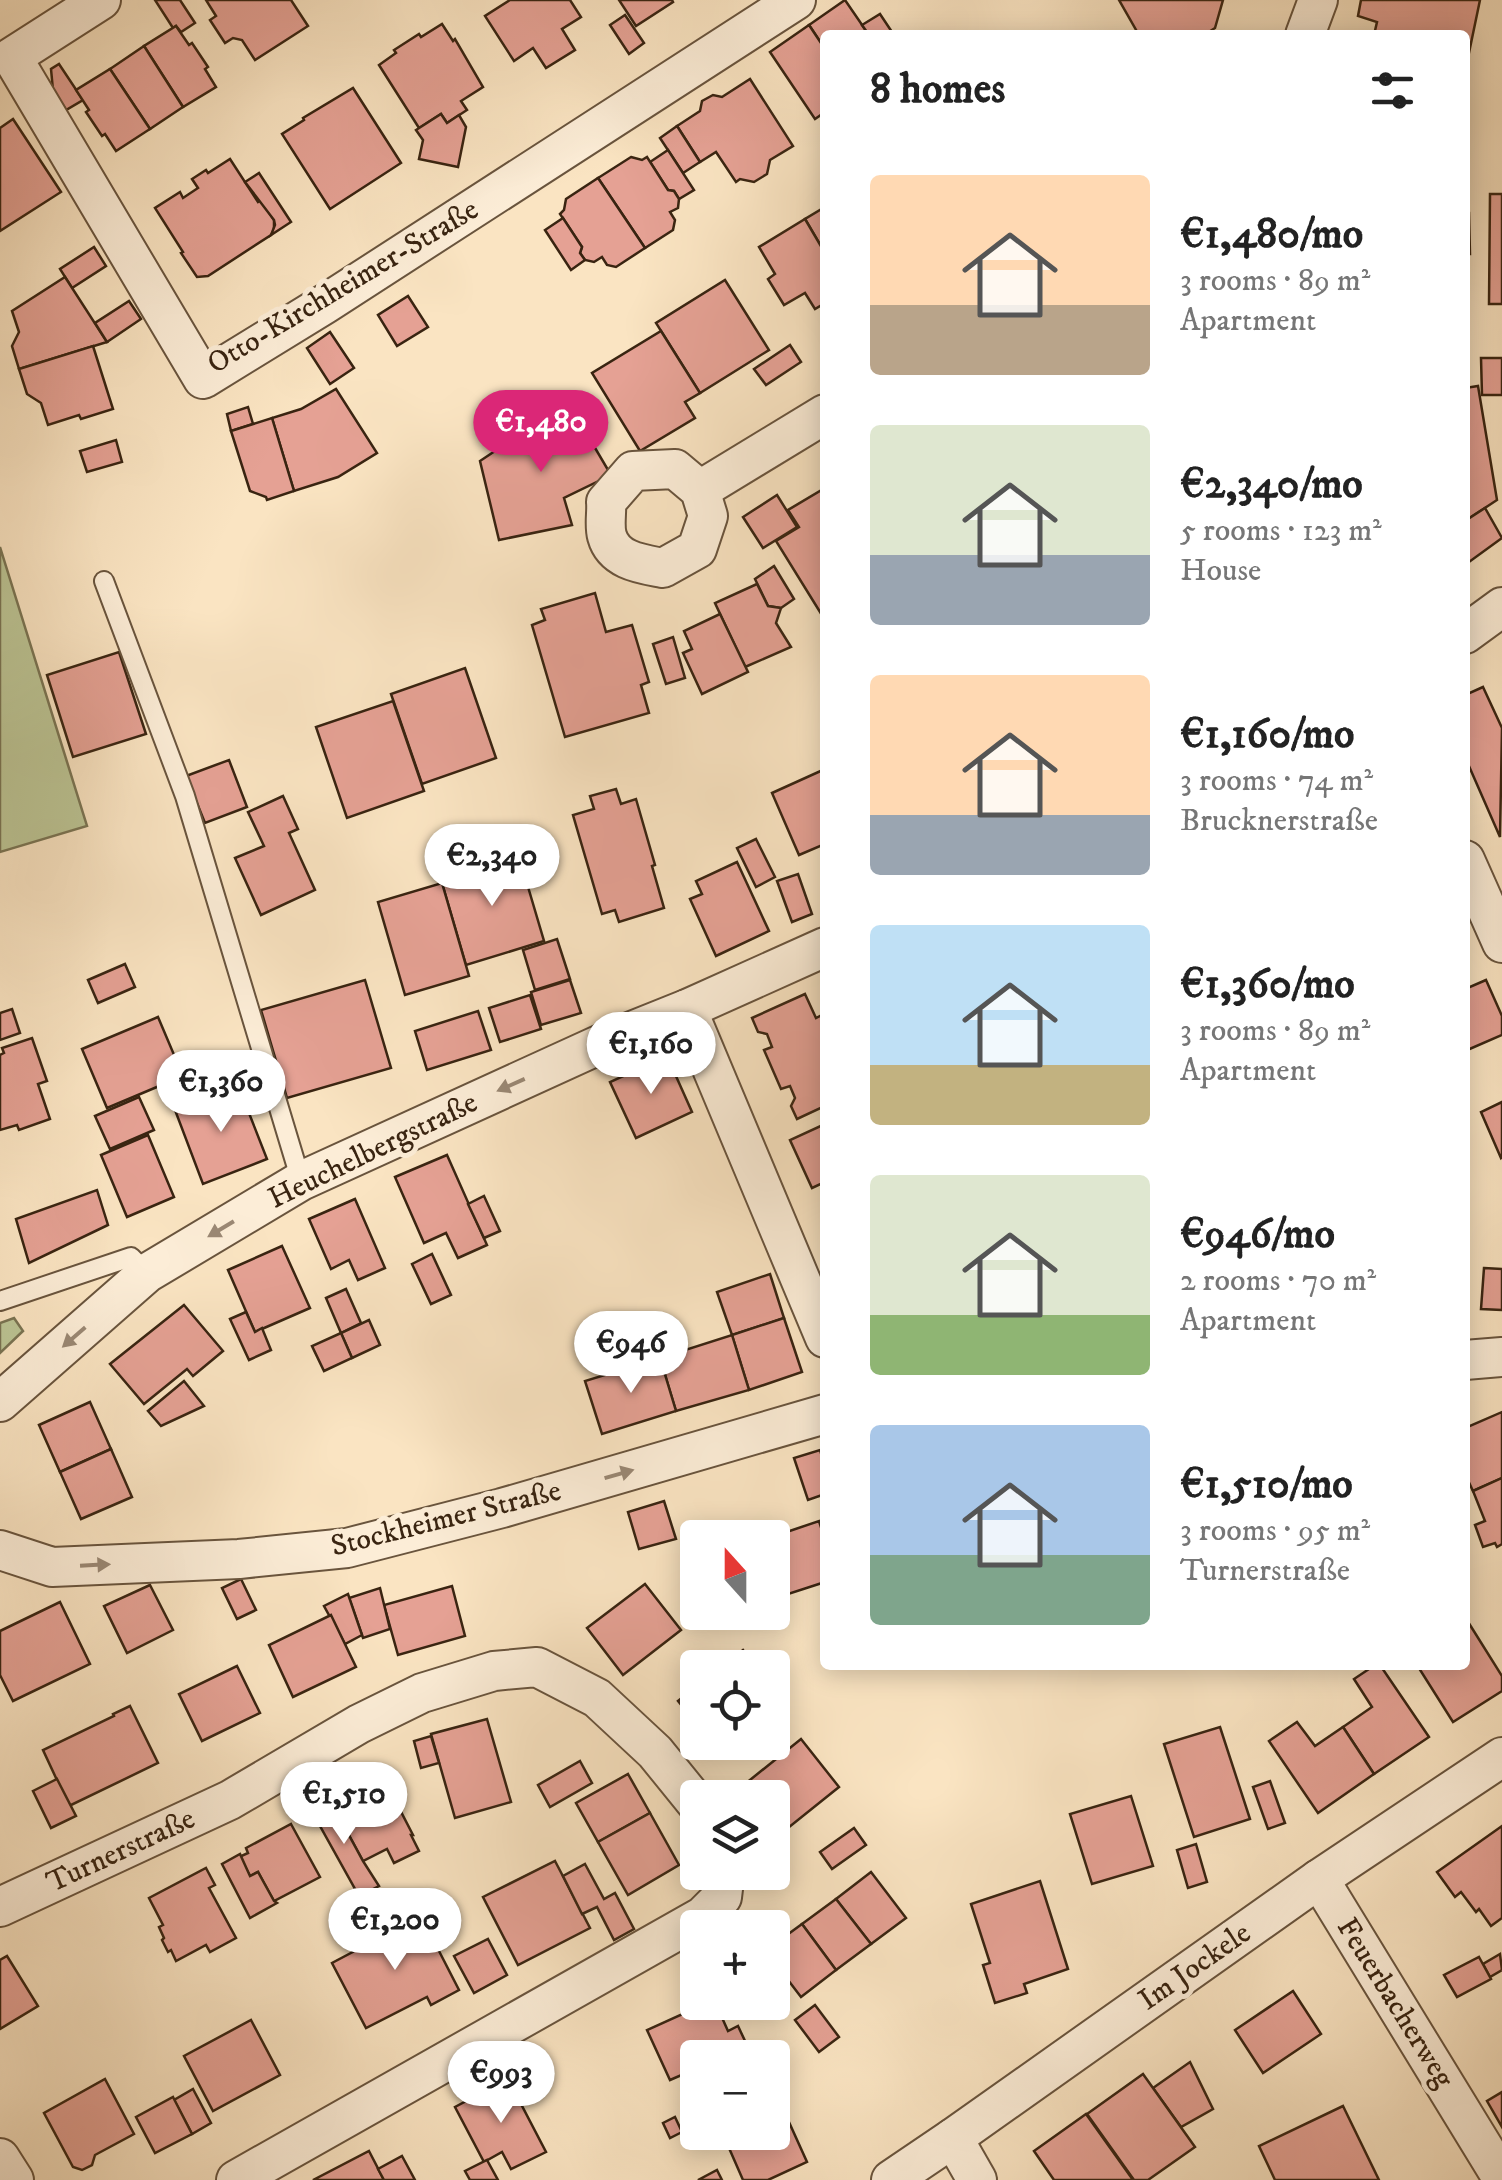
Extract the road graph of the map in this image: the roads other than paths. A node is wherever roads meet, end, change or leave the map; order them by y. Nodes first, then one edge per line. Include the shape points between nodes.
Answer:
1 (101, 0) edge
2 (796, 0) edge
3 (1318, 0) edge
4 (1307, 30) edge
5 (820, 417) edge
6 (700, 490) dead end
7 (104, 580) dead end
8 (1502, 607) edge
9 (1470, 630) edge
10 (1470, 871) edge
11 (1502, 943) edge
12 (820, 949) edge
13 (687, 1008) junction
14 (301, 1181) junction
15 (148, 1273) junction
16 (0, 1301) edge
17 (820, 1326) edge
18 (1502, 1356) edge
19 (1470, 1359) edge
20 (0, 1402) edge
21 (820, 1415) edge
22 (0, 1550) edge
23 (1502, 1757) edge
24 (680, 1783) edge
25 (1319, 1879) junction
26 (723, 1890) edge
27 (0, 1907) edge
28 (953, 2138) junction
29 (0, 2158) edge
30 (1502, 2178) edge
31 (14, 2180) edge
32 (236, 2180) edge
33 (890, 2180) edge
34 (978, 2180) edge

1 - 2 street, Otto-Kirchheimer-Straße via 12,57 203,378
3 - 4 street
5 - 6 street
7 - 14 lane via 185,796
8 - 9 street
10 - 11 street
12 - 13 street, Heuchelbergstraße
13 -> 14 street, Heuchelbergstraße
13 - 17 street
14 -> 15 street, Heuchelbergstraße
15 - 16 lane via 131,1257
15 -> 20 street, Heuchelbergstraße
18 - 19 street
22 -> 21 street, Stockheimer Straße via 52,1567 347,1548
23 - 25 street, Im Jockele
24 - 27 street, Turnerstraße via 597,1698 537,1668 494,1670 422,1692 230,1800
25 - 28 street, Im Jockele
25 - 30 street, Feuerbacherweg
26 - 32 street via 703,1916
28 - 33 street, Im Jockele
28 - 34 street
29 - 31 street

